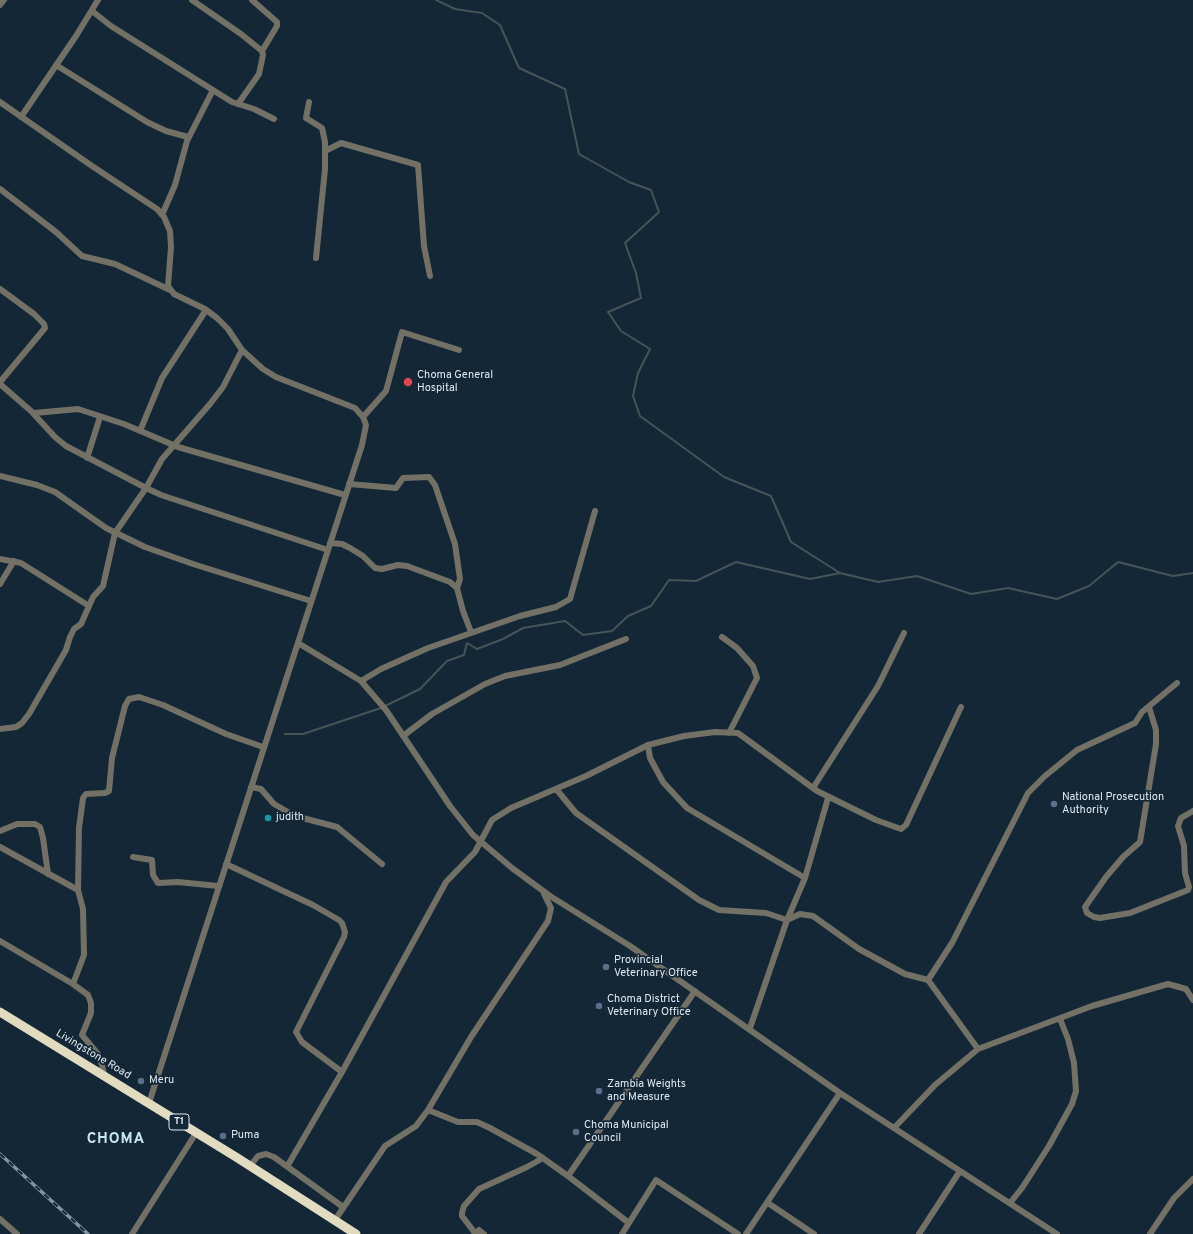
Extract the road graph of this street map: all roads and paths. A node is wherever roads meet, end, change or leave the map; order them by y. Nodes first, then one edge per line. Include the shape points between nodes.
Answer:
1 (4, 0) edge
2 (98, 0) edge
3 (192, 0) edge
4 (252, 0) edge
5 (0, 5) edge
6 (92, 10) junction
7 (262, 51) junction
8 (56, 65) junction
9 (213, 90) junction
10 (0, 102) edge
11 (309, 102) dead end
12 (238, 104) junction
13 (21, 116) junction
14 (274, 119) dead end
15 (188, 138) junction
16 (325, 151) junction
17 (0, 189) edge
18 (162, 215) junction
19 (316, 258) dead end
20 (430, 276) dead end
21 (0, 289) edge
22 (170, 290) junction
23 (206, 310) junction
24 (242, 350) junction
25 (459, 350) dead end
26 (0, 383) edge
27 (34, 413) junction
28 (100, 417) junction
29 (363, 417) junction
30 (140, 431) junction
31 (173, 445) junction
32 (87, 458) junction
33 (0, 476) edge
34 (348, 484) junction
35 (146, 488) junction
36 (345, 495) junction
37 (595, 511) dead end
38 (115, 533) junction
39 (330, 543) junction
40 (328, 550) junction
41 (0, 559) edge
42 (14, 561) junction
43 (0, 584) edge
44 (457, 588) junction
45 (311, 601) junction
46 (89, 606) junction
47 (471, 632) junction
48 (904, 633) dead end
49 (722, 637) dead end
50 (626, 639) dead end
51 (298, 643) junction
52 (361, 681) junction
53 (1177, 683) dead end
54 (961, 707) dead end
55 (1149, 707) junction
56 (0, 729) edge
57 (729, 733) junction
58 (403, 736) junction
59 (648, 745) junction
60 (263, 746) junction
61 (251, 787) junction
62 (812, 788) junction
63 (556, 789) junction
64 (828, 798) junction
65 (1193, 812) edge
66 (0, 831) edge
67 (481, 842) junction
68 (0, 847) edge
69 (133, 857) dead end
70 (226, 864) junction
71 (382, 864) dead end
72 (48, 874) junction
73 (805, 878) junction
74 (218, 886) junction
75 (78, 890) junction
76 (541, 890) junction
77 (787, 920) junction
78 (0, 941) edge
79 (928, 980) junction
80 (74, 984) junction
81 (695, 991) junction
82 (1193, 1000) edge
83 (0, 1012) edge
84 (1060, 1019) junction
85 (750, 1028) junction
86 (978, 1049) junction
87 (342, 1072) junction
88 (104, 1075) junction
89 (840, 1093) junction
90 (149, 1103) junction
91 (428, 1110) junction
92 (894, 1128) junction
93 (196, 1133) junction
94 (543, 1158) junction
95 (250, 1166) junction
96 (288, 1166) junction
97 (960, 1171) junction
98 (568, 1176) junction
99 (1193, 1180) edge
100 (768, 1203) junction
101 (1010, 1203) junction
102 (342, 1207) junction
103 (0, 1219) edge
104 (335, 1220) junction
105 (629, 1223) junction
106 (17, 1234) edge
107 (132, 1234) edge
108 (356, 1234) edge
109 (475, 1234) edge
110 (484, 1234) edge
111 (622, 1234) edge
112 (738, 1234) edge
113 (746, 1234) edge
114 (814, 1234) edge
115 (919, 1234) edge
116 (1057, 1234) edge
117 (1150, 1234) edge

1 - 5 street
2 - 6 street
3 - 7 street
4 - 7 street via 277,22
6 - 8 street
6 - 9 street via 112,26
7 - 12 street via 260,74
8 - 13 street
8 - 15 street via 147,122
9 - 12 street
9 - 15 street
10 - 13 street
11 - 16 street via 306,118 322,128
12 - 14 street
13 - 18 street via 98,171 158,209
15 - 18 street via 175,185
16 - 19 street
16 - 20 street via 341,143 418,165 424,246
17 - 22 street via 56,232 82,256 115,264
18 - 22 street via 170,231
21 - 26 street via 34,314 45,328
22 - 23 street
23 - 24 street via 228,329
23 - 30 street via 162,378
24 - 29 street via 270,373 355,408
24 - 31 street via 223,387
25 - 29 street via 402,332 386,391
26 - 27 street
27 - 28 street via 78,409
27 - 32 street via 61,443
28 - 30 street
28 - 32 street
29 - 34 street via 366,425
30 - 31 street
31 - 35 street
31 - 36 street
32 - 35 street
33 - 38 street via 55,492
34 - 36 street
34 - 44 street via 396,488 403,478 429,478 435,485 455,544 460,579
35 - 38 street
35 - 40 street via 168,498
36 - 39 street
37 - 47 street via 570,599 556,607
38 - 45 street via 174,558
38 - 46 street via 103,586
39 - 40 street
39 - 44 street via 350,548 375,568 406,566 444,580
40 - 45 street
41 - 42 street
42 - 43 street
42 - 46 street
44 - 47 street
45 - 51 street
46 - 56 street via 81,624 74,629 66,650 22,723 16,727
47 - 52 street via 428,648
48 - 62 street via 878,686
49 - 57 street via 737,648 753,666 757,678
50 - 58 street via 560,665 505,676 485,684 432,714
51 - 52 street
51 - 60 street
52 - 58 street via 380,702
53 - 55 street
54 - 64 street via 906,825 901,829
55 - 65 street via 1156,730 1156,744 1140,842 1123,857 1085,905 1087,913 1100,918 1130,913 1188,890 1184,846 1178,826 1181,818
55 - 79 street via 1135,723 1077,750 1028,793 952,943
57 - 59 street via 684,736
57 - 62 street via 738,733
58 - 67 street via 450,806
59 - 63 street
59 - 73 street via 650,758 663,782 687,808
60 - 61 street
60 - 75 street via 226,734 163,705 138,697 129,699 112,758 109,791 86,794 82,798
61 - 70 street
61 - 71 street via 261,789 274,804 296,816 337,827
62 - 64 street
63 - 67 street via 511,808 492,820
63 - 77 street via 576,813 700,900 719,910 766,913
64 - 73 street
66 - 72 street via 17,824 35,824 40,827
67 - 76 street
67 - 87 street via 475,852 446,882
68 - 72 street
69 - 74 street via 152,860 153,875 158,883
70 - 74 street
70 - 87 street via 313,905 342,923 344,938 296,1032 302,1042
72 - 75 street
73 - 77 street
74 - 90 street
75 - 80 street via 83,909 84,955
76 - 81 street
76 - 91 street via 549,900 551,908 548,921 471,1037
77 - 79 street via 800,914 813,916 859,949 905,974
77 - 85 street
78 - 80 street
79 - 86 street
80 - 88 street via 88,995 92,1003 91,1013 82,1035 98,1054
81 - 85 street
81 - 98 street
82 - 84 street via 1186,989 1168,984 1136,992
83 - 88 highway, Livingstone Road / T1
84 - 86 street
84 - 101 street via 1074,1063 1076,1091 1072,1104 1048,1146
85 - 89 street
86 - 92 street via 935,1084
87 - 96 street
88 - 90 highway, Livingstone Road / T1
89 - 92 street
89 - 100 street
90 - 93 highway, Livingstone Road / T1
91 - 94 street via 458,1122 483,1124
91 - 102 street via 416,1126 385,1146
92 - 97 street
93 - 95 highway, Livingstone Road / T1
93 - 107 street
94 - 98 street
94 - 109 street via 480,1189 469,1200 464,1206 462,1216
95 - 96 street via 258,1156 266,1154
95 - 104 highway, Livingstone Road / T1
96 - 102 street
97 - 101 street
97 - 115 street
98 - 105 street
99 - 117 street via 1174,1198
100 - 113 street
100 - 114 street
101 - 116 street
102 - 104 street
103 - 106 street
104 - 108 highway, Livingstone Road / T1
105 - 111 street
105 - 112 street via 656,1180
109 - 110 street via 480,1230

